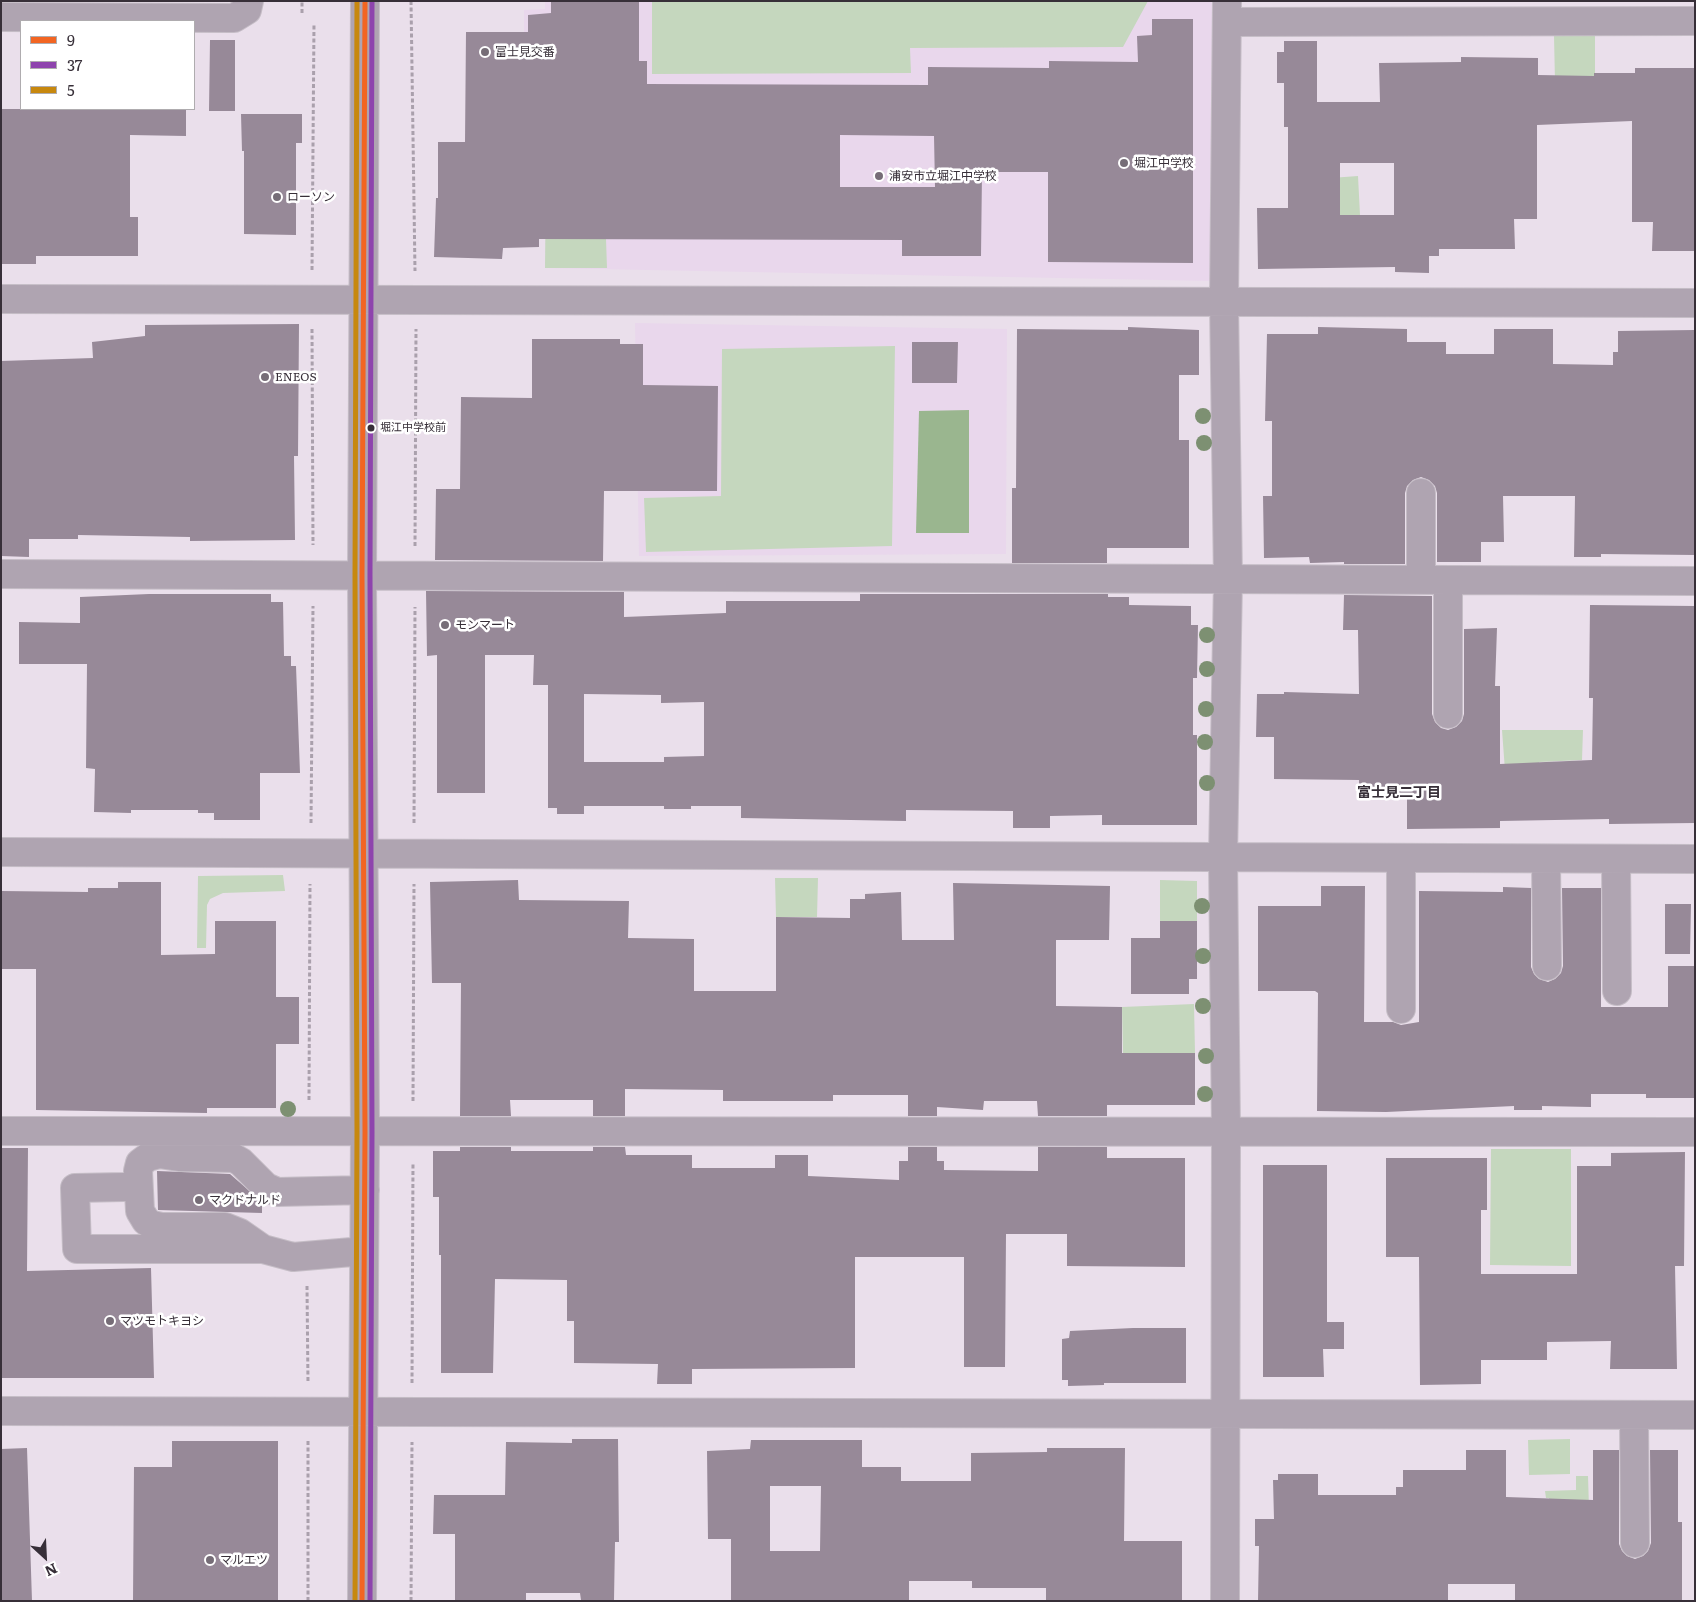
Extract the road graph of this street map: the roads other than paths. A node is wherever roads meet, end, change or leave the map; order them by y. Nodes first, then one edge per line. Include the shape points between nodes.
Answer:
1 (249, 1) edge
2 (364, 1) edge
3 (1227, 12) edge
4 (1, 18) edge
5 (1695, 20) edge
6 (1, 299) edge
7 (364, 300) junction
8 (1224, 301) junction
9 (1695, 303) edge
10 (1421, 493) dead end
11 (1, 574) edge
12 (362, 575) junction
13 (1228, 580) junction
14 (1421, 580) junction
15 (1448, 580) junction
16 (1695, 581) edge
17 (1448, 714) dead end
18 (1, 852) edge
19 (365, 852) junction
20 (1223, 857) junction
21 (1401, 858) junction
22 (1546, 859) junction
23 (1616, 859) junction
24 (1695, 859) edge
25 (1547, 966) dead end
26 (1617, 991) dead end
27 (1401, 1009) dead end
28 (1, 1131) edge
29 (365, 1132) junction
30 (1226, 1132) junction
31 (1695, 1132) edge
32 (124, 1187) dead end
33 (365, 1190) junction
34 (263, 1249) junction
35 (364, 1251) junction
36 (1, 1411) edge
37 (1226, 1413) junction
38 (362, 1414) junction
39 (1634, 1415) junction
40 (1695, 1415) edge
41 (1635, 1543) dead end
42 (362, 1601) edge
43 (1225, 1601) edge

1 - 4 street via 247,10 234,18
2 - 7 street
3 - 5 street
3 - 8 street
6 - 7 street
7 - 8 street
7 - 12 street
8 - 9 street
8 - 13 street
10 - 14 street
11 - 12 street
12 - 13 street
12 - 19 street
13 - 14 street
13 - 20 street
14 - 15 street
15 - 16 street
15 - 17 street
18 - 19 street
19 - 20 street
19 - 29 street
20 - 21 street
20 - 30 street
21 - 22 street
21 - 27 street
22 - 23 street
22 - 25 street
23 - 24 street
23 - 26 street
28 - 29 street
29 - 30 street
29 - 33 street
30 - 31 street
30 - 37 street
32 - 34 street via 75,1188 77,1248
33 - 34 street via 277,1192 266,1187 234,1158 179,1158 159,1154 140,1163 140,1211 146,1221 161,1228 225,1227 240,1232
33 - 35 street
34 - 35 street via 293,1257
35 - 38 street
36 - 38 street
37 - 38 street
37 - 39 street
37 - 43 street
38 - 42 street
39 - 40 street
39 - 41 street

